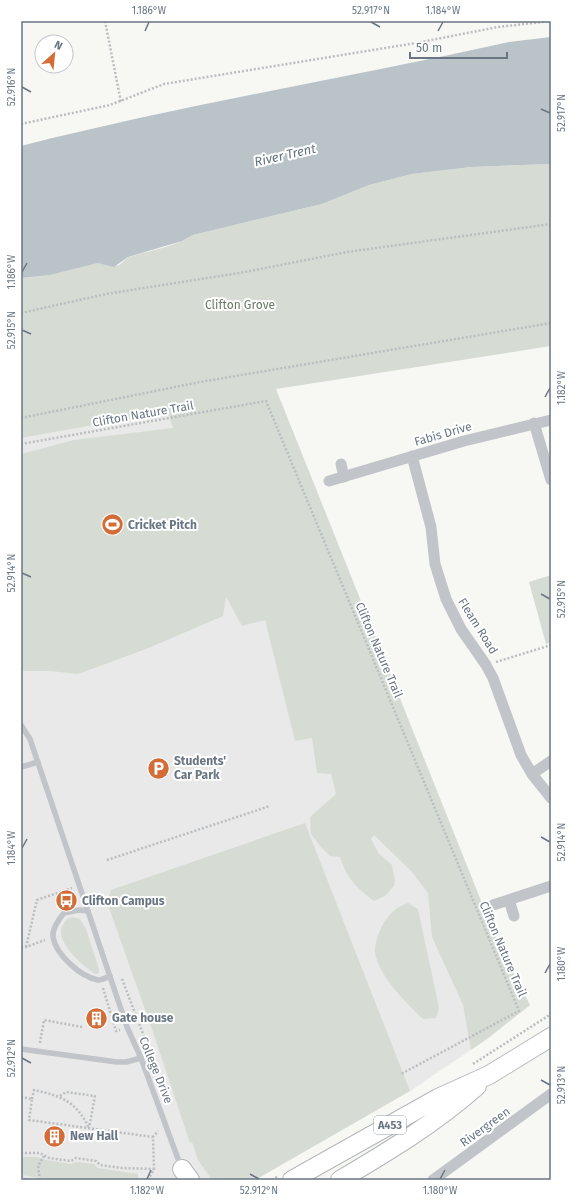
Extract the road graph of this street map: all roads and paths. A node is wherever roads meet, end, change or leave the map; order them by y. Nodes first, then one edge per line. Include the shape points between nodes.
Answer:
1 (105, 21) edge
2 (551, 21) edge
3 (121, 102) junction
4 (21, 124) edge
5 (551, 224) edge
6 (21, 313) edge
7 (551, 324) edge
8 (21, 418) edge
9 (551, 420) edge
10 (534, 423) junction
11 (21, 444) edge
12 (412, 456) junction
13 (341, 464) dead end
14 (344, 477) junction
15 (551, 480) edge
16 (328, 481) dead end
17 (551, 645) edge
18 (486, 665) junction
19 (21, 725) edge
20 (551, 761) edge
21 (38, 762) junction
22 (21, 767) edge
23 (532, 774) junction
24 (551, 798) edge
25 (270, 806) dead end
26 (107, 860) dead end
27 (73, 883) dead end
28 (551, 886) edge
29 (508, 900) junction
30 (493, 905) dead end
31 (88, 911) junction
32 (514, 916) dead end
33 (53, 936) junction
34 (21, 947) edge
35 (26, 947) junction
36 (120, 975) dead end
37 (110, 976) junction
38 (100, 980) junction
39 (82, 1027) dead end
40 (116, 1031) dead end
41 (551, 1037) edge
42 (40, 1044) dead end
43 (21, 1049) edge
44 (141, 1058) junction
45 (152, 1058) dead end
46 (401, 1074) dead end
47 (489, 1075) junction
48 (551, 1094) edge
49 (60, 1096) junction
50 (21, 1097) edge
51 (32, 1099) junction
52 (89, 1128) junction
53 (158, 1131) dead end
54 (153, 1137) junction
55 (21, 1153) edge
56 (44, 1157) junction
57 (154, 1169) junction
58 (185, 1176) edge
59 (21, 1177) edge
60 (27, 1180) edge
61 (40, 1180) edge
62 (148, 1180) edge
63 (292, 1180) edge
64 (340, 1180) edge
65 (433, 1180) edge

1 - 3 path
2 - 3 path via 498,27 164,84
3 - 4 path
5 - 6 path via 347,252 245,272 106,294
7 - 8 path via 200,382
9 - 10 street, Fabis Drive
10 - 12 street, Fabis Drive
10 - 15 street
11 - 46 path, Clifton Nature Trail via 266,401 519,1011
12 - 14 street, Fabis Drive
12 - 18 street, Fleam Road via 431,527 440,583 454,616
13 - 14 street
14 - 16 street, Fabis Drive
17 - 18 path
18 - 23 street, Fleam Road via 513,737
19 - 21 lane, College Drive via 30,738
20 - 23 street
21 - 22 lane
21 - 31 lane, College Drive
23 - 24 street, Fleam Road
25 - 26 path
27 - 35 path via 74,888 38,900
28 - 29 street
29 - 30 street
29 - 32 street
31 - 33 lane via 64,913 56,923
31 - 37 lane, College Drive
33 - 35 path
33 - 38 lane via 74,968 85,976
34 - 35 path
36 - 45 path
37 - 38 lane
37 - 44 lane, College Drive via 126,1027
38 - 40 path
39 - 42 path via 44,1020
41 - 47 highway, A453
43 - 44 lane via 117,1062
44 - 58 lane, College Drive
47 - 63 highway, A453 via 438,1098
47 - 64 highway, A453 via 448,1112
48 - 65 street, Rivergreen
49 - 51 path via 34,1090
49 - 52 path via 78,1109
49 - 52 path via 66,1092 95,1096
50 - 51 path
51 - 52 path via 28,1120
52 - 54 path
53 - 54 path
54 - 57 path
55 - 56 path via 40,1154
56 - 57 path via 71,1161 76,1158 100,1165
56 - 61 path via 38,1166
57 - 62 path
59 - 60 path

